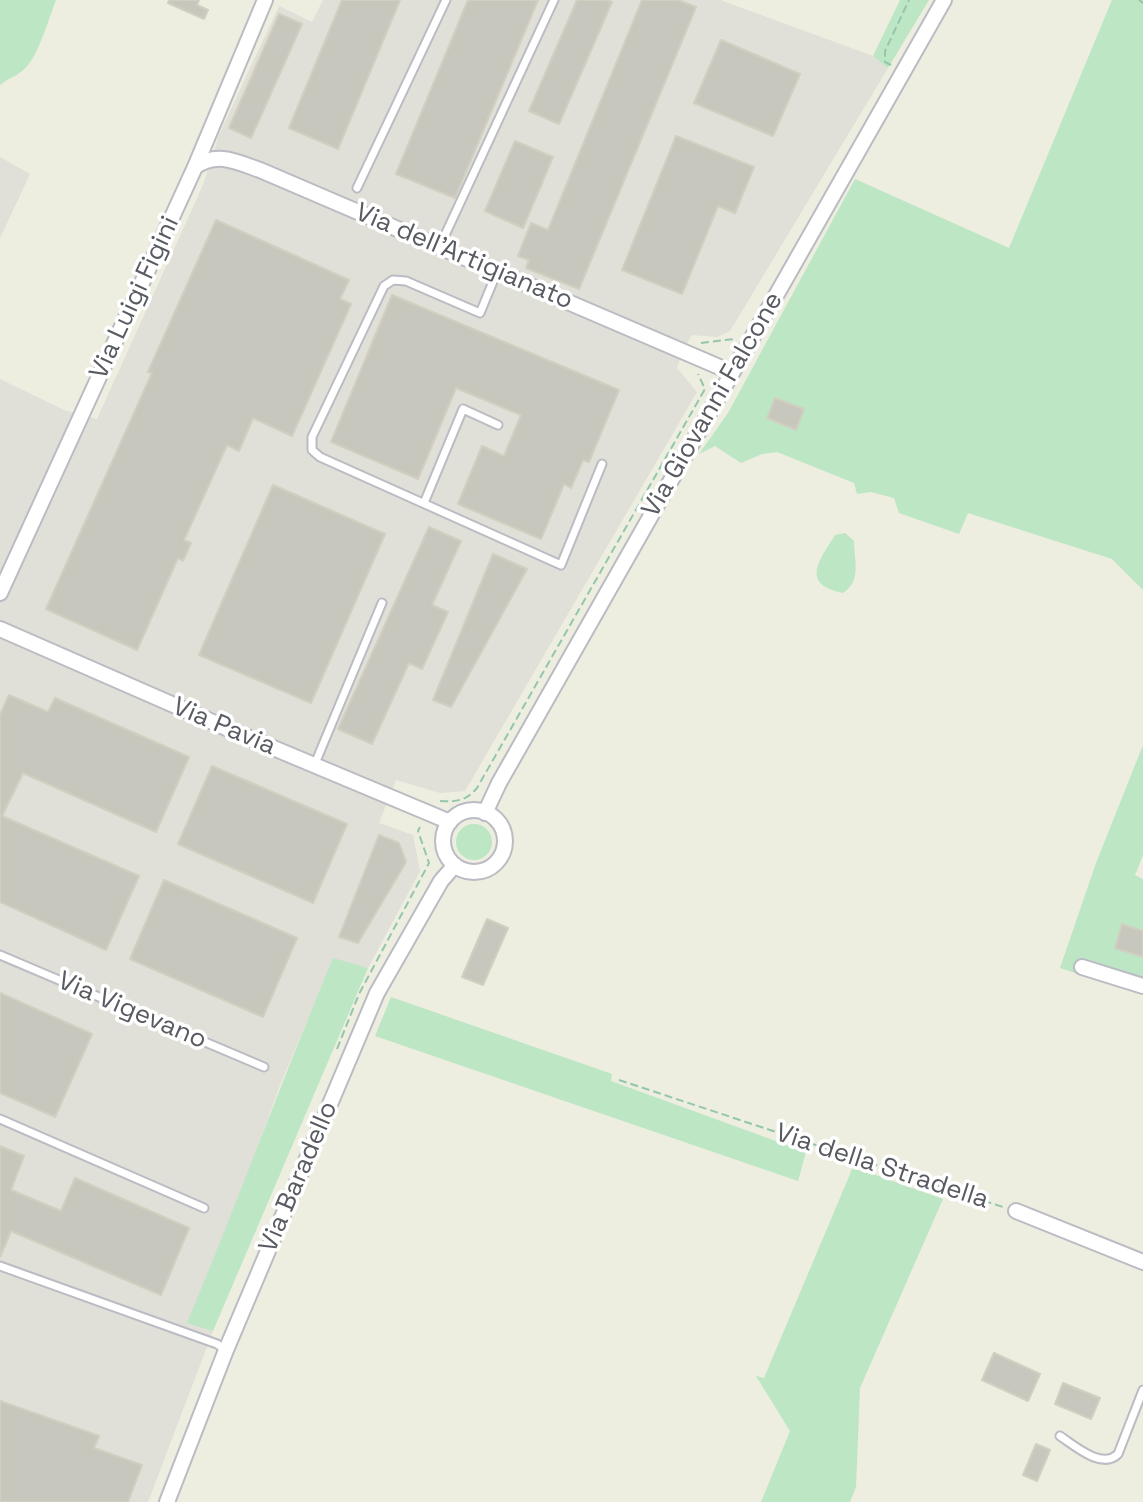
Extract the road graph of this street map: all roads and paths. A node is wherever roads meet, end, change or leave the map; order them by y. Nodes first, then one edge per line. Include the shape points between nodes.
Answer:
1 (265, 0) edge
2 (446, 0) edge
3 (554, 0) edge
4 (909, 0) edge
5 (944, 0) edge
6 (1139, 0) edge
7 (1143, 3) edge
8 (897, 63) dead end
9 (195, 167) junction
10 (357, 188) dead end
11 (442, 248) junction
12 (497, 272) junction
13 (734, 339) dead end
14 (692, 355) junction
15 (731, 372) junction
16 (498, 425) dead end
17 (602, 464) dead end
18 (424, 503) junction
19 (0, 593) edge
20 (382, 603) dead end
21 (0, 629) edge
22 (314, 766) junction
23 (427, 813) junction
24 (485, 813) junction
25 (450, 822) junction
26 (418, 831) dead end
27 (429, 863) dead end
28 (455, 865) junction
29 (0, 955) edge
30 (1082, 967) dead end
31 (1143, 986) edge
32 (264, 1067) dead end
33 (619, 1080) dead end
34 (0, 1119) edge
35 (204, 1208) dead end
36 (1016, 1211) joint
37 (1143, 1262) edge
38 (0, 1266) edge
39 (226, 1350) junction
40 (1143, 1390) edge
41 (1060, 1436) dead end
42 (167, 1502) edge

1 - 9 street, Via Luigi Figini
2 - 10 lane
3 - 11 lane
4 - 8 path via 884,56 887,64
5 - 15 street, Via Giovanni Falcone
6 - 7 path
9 - 11 street, Via dell'Artigianato via 206,159 238,162
9 - 19 street, Via Luigi Figini
11 - 12 street, Via dell'Artigianato
12 - 14 street, Via dell'Artigianato
12 - 18 lane via 480,313 406,281 384,286 312,437 312,450 320,457
13 - 14 path via 697,343
14 - 15 street, Via dell'Artigianato
14 - 23 path via 687,364 703,379 705,389 485,774 470,796 458,802 435,801
15 - 24 street, Via Giovanni Falcone
16 - 18 lane via 463,409
17 - 18 lane via 561,565
20 - 22 lane
21 - 22 street, Via Pavia
22 - 23 street, Via Pavia
23 - 25 street, Via Pavia
24 - 25 street via 466,811
24 - 28 street via 504,836 501,857 475,872
25 - 28 street via 443,840
26 - 27 path
28 - 39 street, Via Baradello via 377,993
29 - 32 lane, Via Vigevano
30 - 31 street
33 - 36 path, Via della Stradella
34 - 35 lane
36 - 37 street, Via della Stradella
38 - 39 lane
39 - 42 street, Via Baradello
40 - 41 lane via 1113,1459 1104,1461

